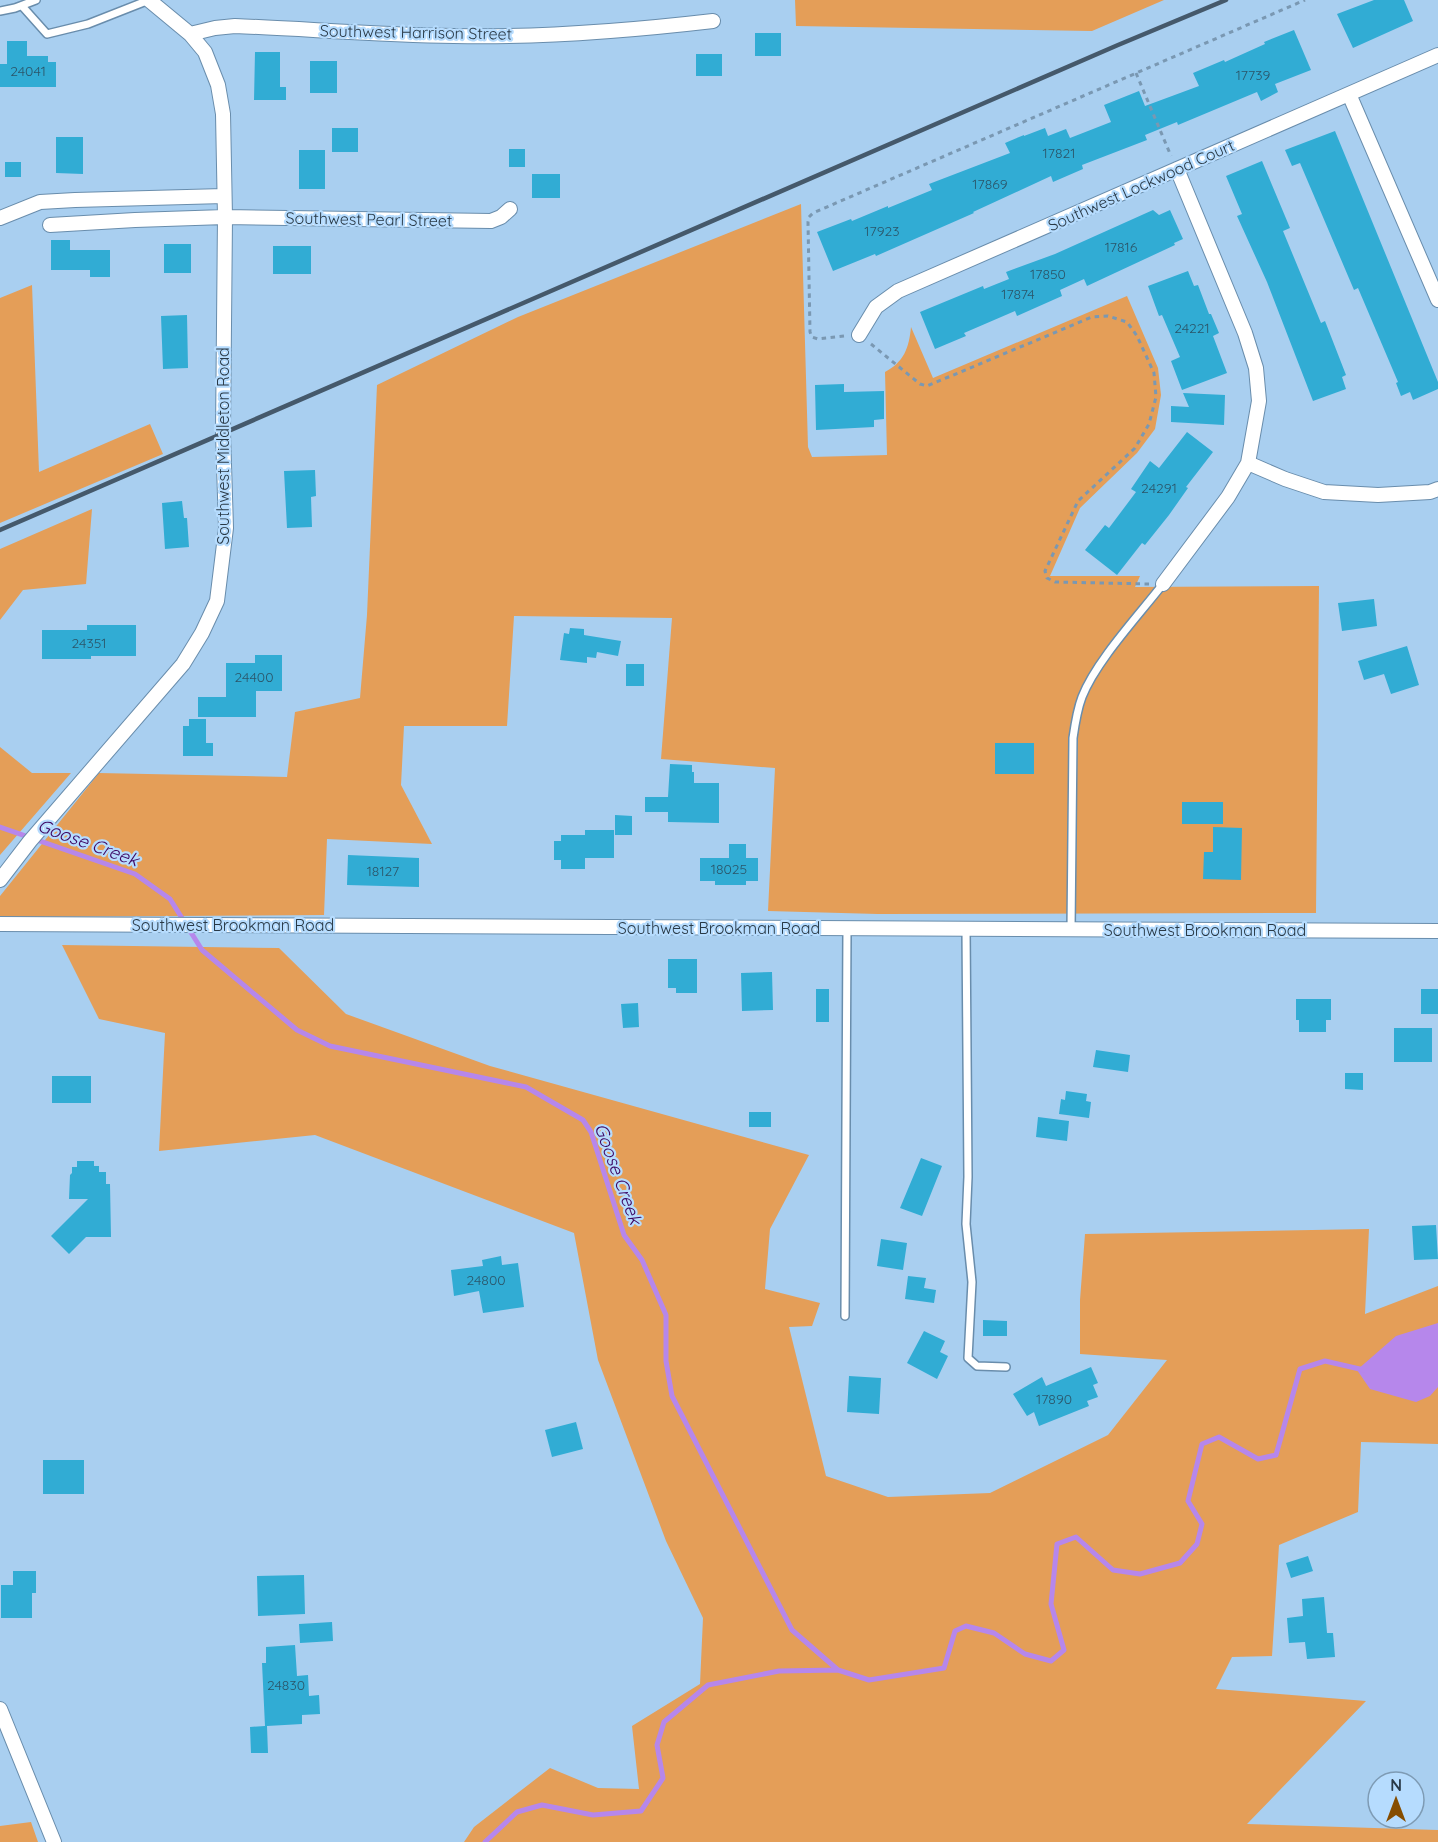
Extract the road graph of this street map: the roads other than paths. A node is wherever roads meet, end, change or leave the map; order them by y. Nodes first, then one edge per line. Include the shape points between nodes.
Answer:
1 (36, 0) edge
2 (149, 0) edge
3 (22, 6) junction
4 (0, 11) edge
5 (713, 21) dead end
6 (190, 34) junction
7 (1438, 55) edge
8 (1349, 94) junction
9 (1177, 169) junction
10 (224, 196) junction
11 (510, 209) dead end
12 (225, 217) junction
13 (0, 218) edge
14 (50, 225) dead end
15 (1438, 300) edge
16 (860, 335) road end
17 (1248, 463) junction
18 (1438, 489) edge
19 (1163, 584) joint
20 (0, 880) edge
21 (0, 924) edge
22 (847, 928) junction
23 (966, 929) junction
24 (1071, 930) junction
25 (1438, 931) edge
26 (845, 1316) dead end
27 (1006, 1367) dead end
28 (0, 1709) edge
29 (54, 1842) edge

1 - 3 lane
2 - 3 lane via 88,24 47,34
2 - 6 street, Southwest Middleton Road
3 - 4 lane
5 - 6 street, Southwest Harrison Street via 643,29 499,36 235,26
6 - 10 street, Southwest Middleton Road via 205,52 218,85 223,114
7 - 8 street, Southwest Lockwood Court
8 - 9 street, Southwest Lockwood Court
8 - 15 street
9 - 16 street, Southwest Lockwood Court via 898,291 876,307
9 - 17 street via 1256,368 1259,401
10 - 12 street, Southwest Middleton Road
10 - 13 street via 40,202
11 - 12 street, Southwest Pearl Street via 491,221
12 - 14 street, Southwest Pearl Street
12 - 20 street, Southwest Middleton Road via 226,528 217,600 183,664
17 - 18 street via 1324,492 1378,495
17 - 19 street via 1228,497
19 - 24 lane via 1096,670 1076,717 1072,738
21 - 22 street, Southwest Brookman Road
22 - 23 street, Southwest Brookman Road
22 - 26 lane
23 - 24 street, Southwest Brookman Road
23 - 27 lane via 966,1224 972,1282 968,1358 977,1366
24 - 25 street, Southwest Brookman Road
28 - 29 street

